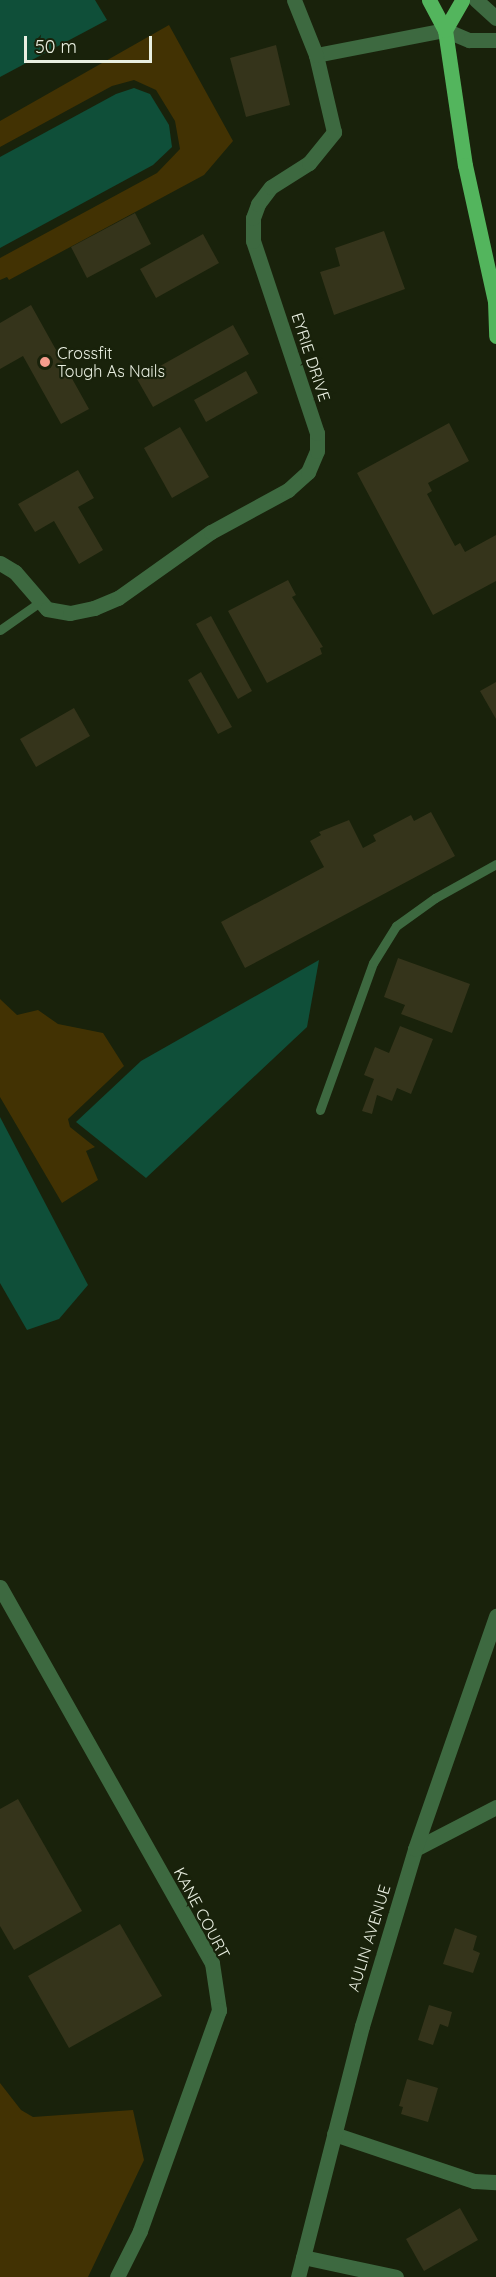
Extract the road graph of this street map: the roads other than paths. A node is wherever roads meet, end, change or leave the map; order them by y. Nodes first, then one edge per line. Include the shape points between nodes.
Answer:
1 (294, 0) edge
2 (429, 0) edge
3 (462, 0) edge
4 (476, 0) edge
5 (496, 18) edge
6 (446, 30) junction
7 (496, 40) edge
8 (316, 55) junction
9 (496, 301) edge
10 (496, 336) edge
11 (0, 563) edge
12 (40, 602) junction
13 (2, 631) edge
14 (496, 864) edge
15 (320, 1110) dead end
16 (0, 1587) edge
17 (496, 1616) edge
18 (496, 1807) edge
19 (415, 1849) junction
20 (334, 2134) junction
21 (496, 2182) edge
22 (303, 2257) junction
23 (117, 2277) edge
24 (298, 2277) edge
25 (396, 2277) edge

1 - 8 street
2 - 6 main road
3 - 6 main road
4 - 5 street
6 - 7 street via 469,40
6 - 8 street
6 - 9 main road via 465,165
8 - 12 street, EYRIE DRIVE via 334,132 309,163 271,187 253,218 253,241 317,433 316,452 308,472 288,490 211,532 118,598 70,613 47,609
9 - 10 main road
11 - 12 street, EYRIE DRIVE via 15,572
12 - 13 lane
14 - 15 lane via 435,898 396,926 373,963
16 - 23 street, KANE COURT via 212,1963 219,2010 140,2231
17 - 19 street, AULIN AVENUE
18 - 19 street
19 - 20 street, AULIN AVENUE
20 - 21 street via 474,2181
20 - 22 street, AULIN AVENUE
22 - 24 street, AULIN AVENUE
22 - 25 street

